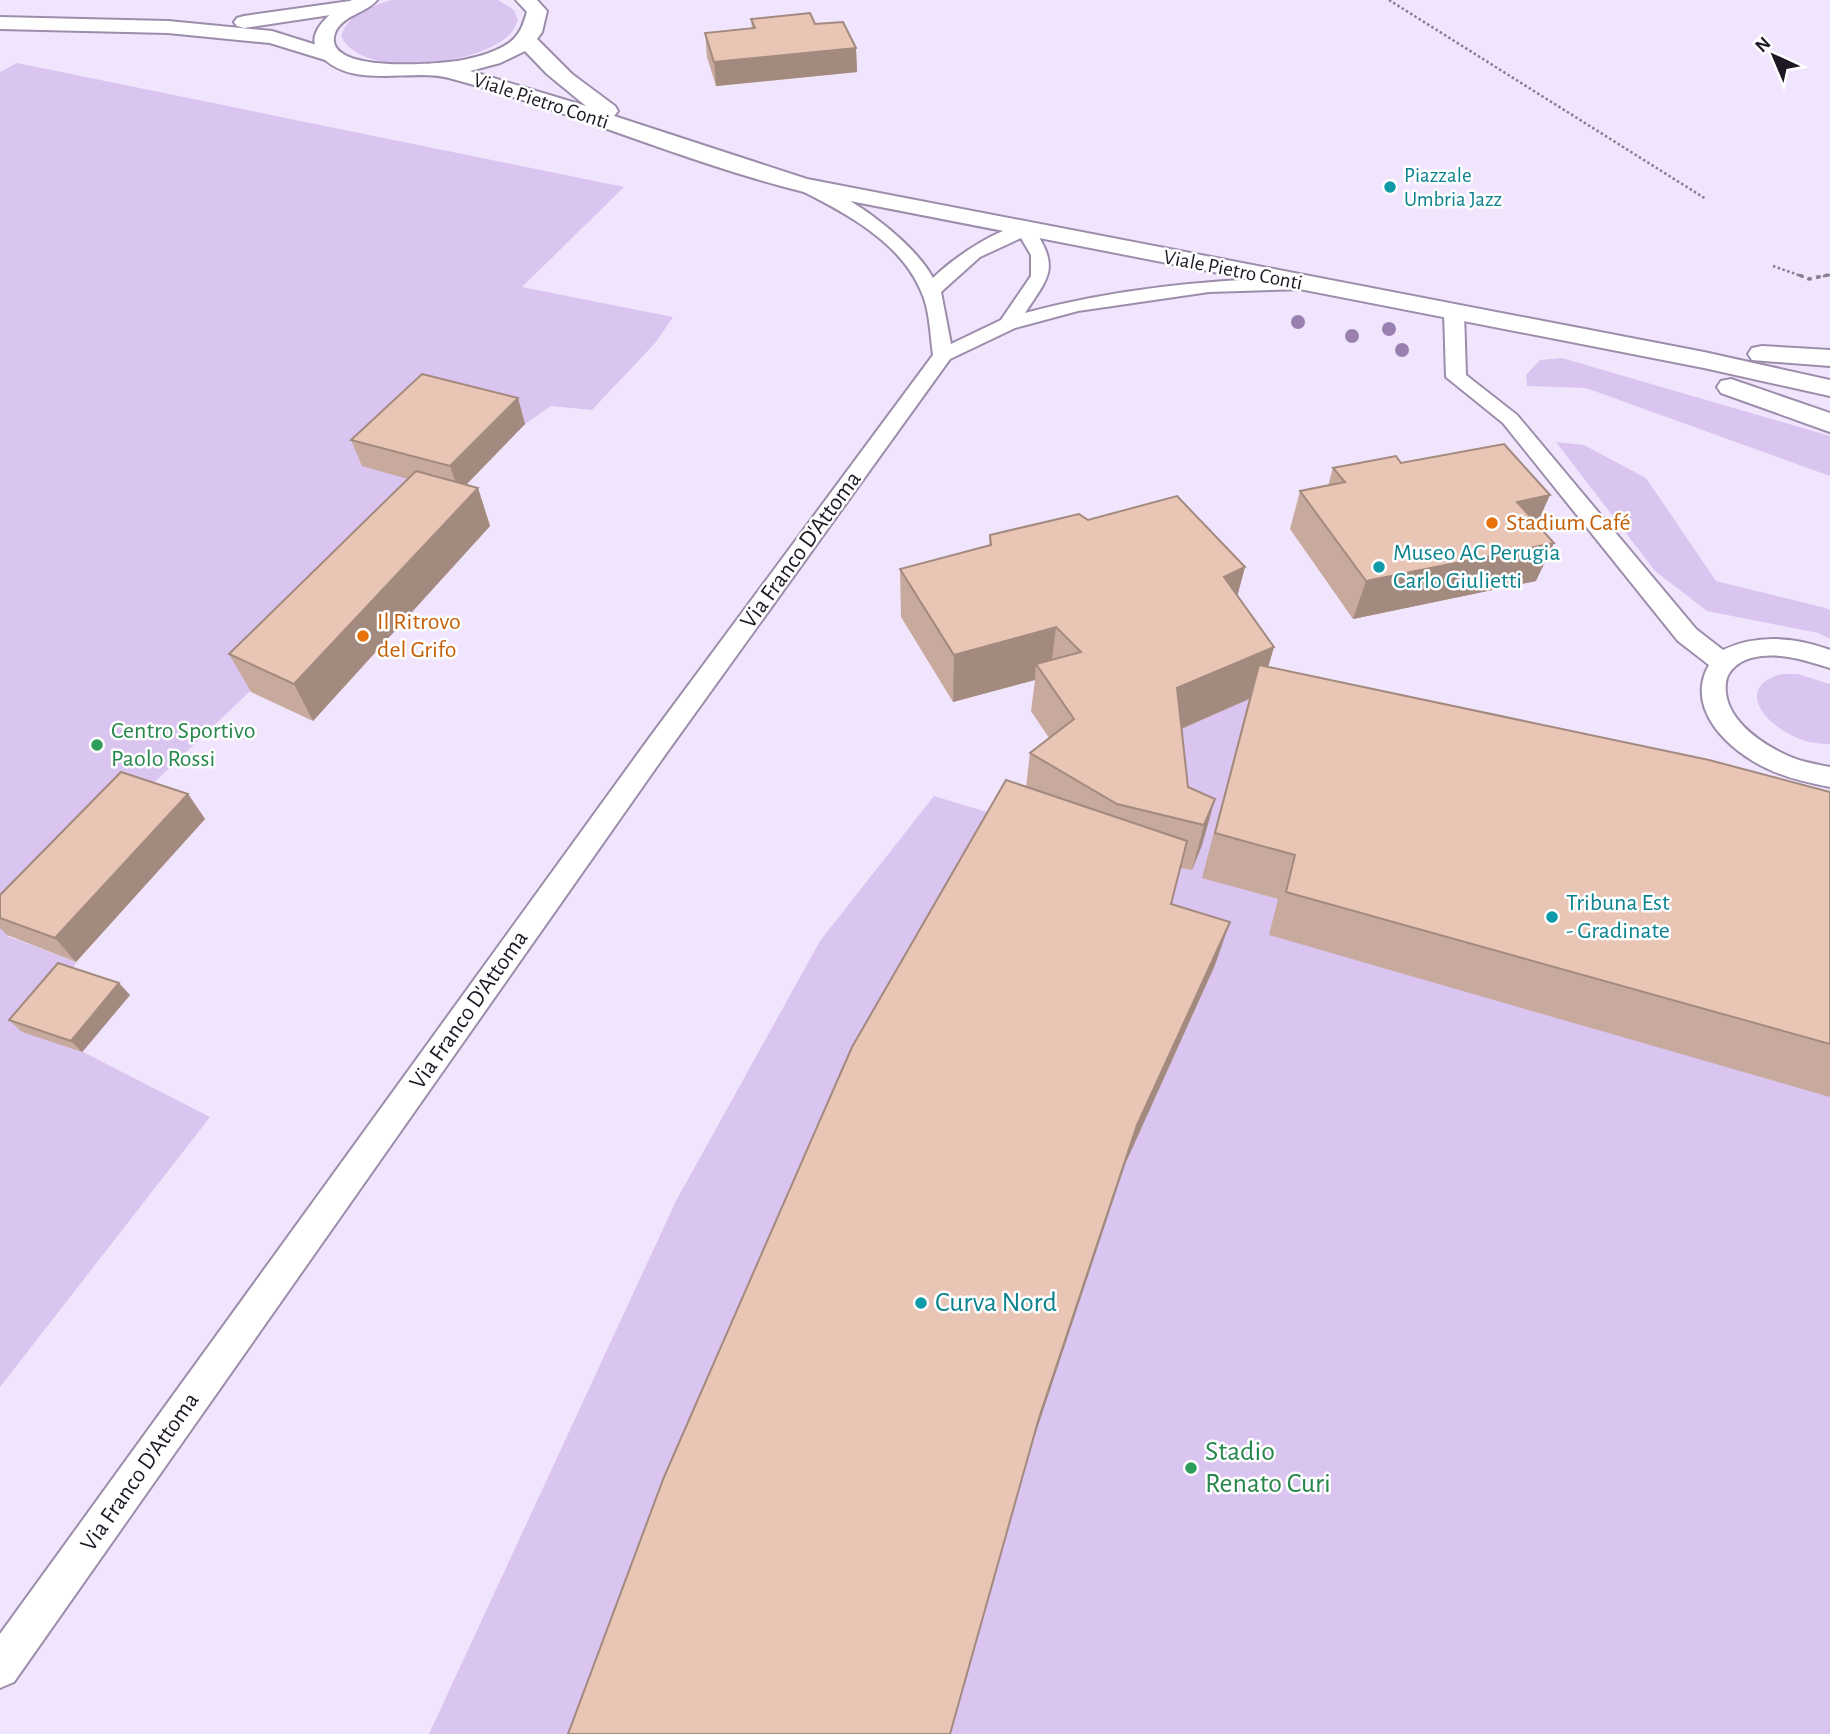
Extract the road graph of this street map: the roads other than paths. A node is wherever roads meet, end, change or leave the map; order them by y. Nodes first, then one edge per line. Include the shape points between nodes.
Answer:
1 (526, 0) edge
2 (358, 4) edge
3 (0, 23) edge
4 (168, 27) junction
5 (527, 40) junction
6 (335, 57) junction
7 (441, 70) junction
8 (640, 134) junction
9 (804, 185) junction
10 (1026, 230) junction
11 (1305, 283) junction
12 (931, 291) junction
13 (1454, 312) junction
14 (1008, 324) junction
15 (1611, 342) junction
16 (943, 355) junction
17 (1830, 358) edge
18 (1704, 360) junction
19 (1830, 388) edge
20 (1830, 423) edge
21 (1830, 659) edge
22 (1723, 663) junction
23 (1830, 777) edge
24 (0, 1668) edge

1 - 5 street via 537,11 538,25
2 - 4 street, Viale Pietro Conti via 254,22
2 - 6 street, Viale Pietro Conti via 333,19 324,32 324,45
3 - 4 street, Viale Pietro Conti
4 - 6 street, Viale Pietro Conti via 272,37
5 - 7 street, Viale Pietro Conti via 476,64
5 - 8 street, Viale Pietro Conti via 542,60 578,91
6 - 7 street, Viale Pietro Conti via 379,71
7 - 8 street, Viale Pietro Conti via 489,81
8 - 9 street, Viale Pietro Conti
9 - 10 street, Viale Pietro Conti
9 - 12 lane via 874,225 910,259
10 - 11 street, Viale Pietro Conti
10 - 12 lane via 965,257
10 - 14 lane via 1040,255 1040,276
11 - 13 street, Viale Pietro Conti
11 - 14 lane, Via Franco D'Attoma via 1157,293 1077,305
12 - 16 lane
13 - 15 street, Viale Pietro Conti
13 - 22 lane via 1456,377 1510,419 1686,635
14 - 16 lane, Via Franco D'Attoma
15 - 18 street, Viale Pietro Conti
15 - 20 street
16 - 24 lane, Via Franco D'Attoma via 656,748
17 - 18 street via 1766,354
18 - 19 street, Viale Pietro Conti
21 - 22 lane via 1766,647 1742,652
22 - 23 lane via 1714,679 1714,699 1725,722 1774,760

